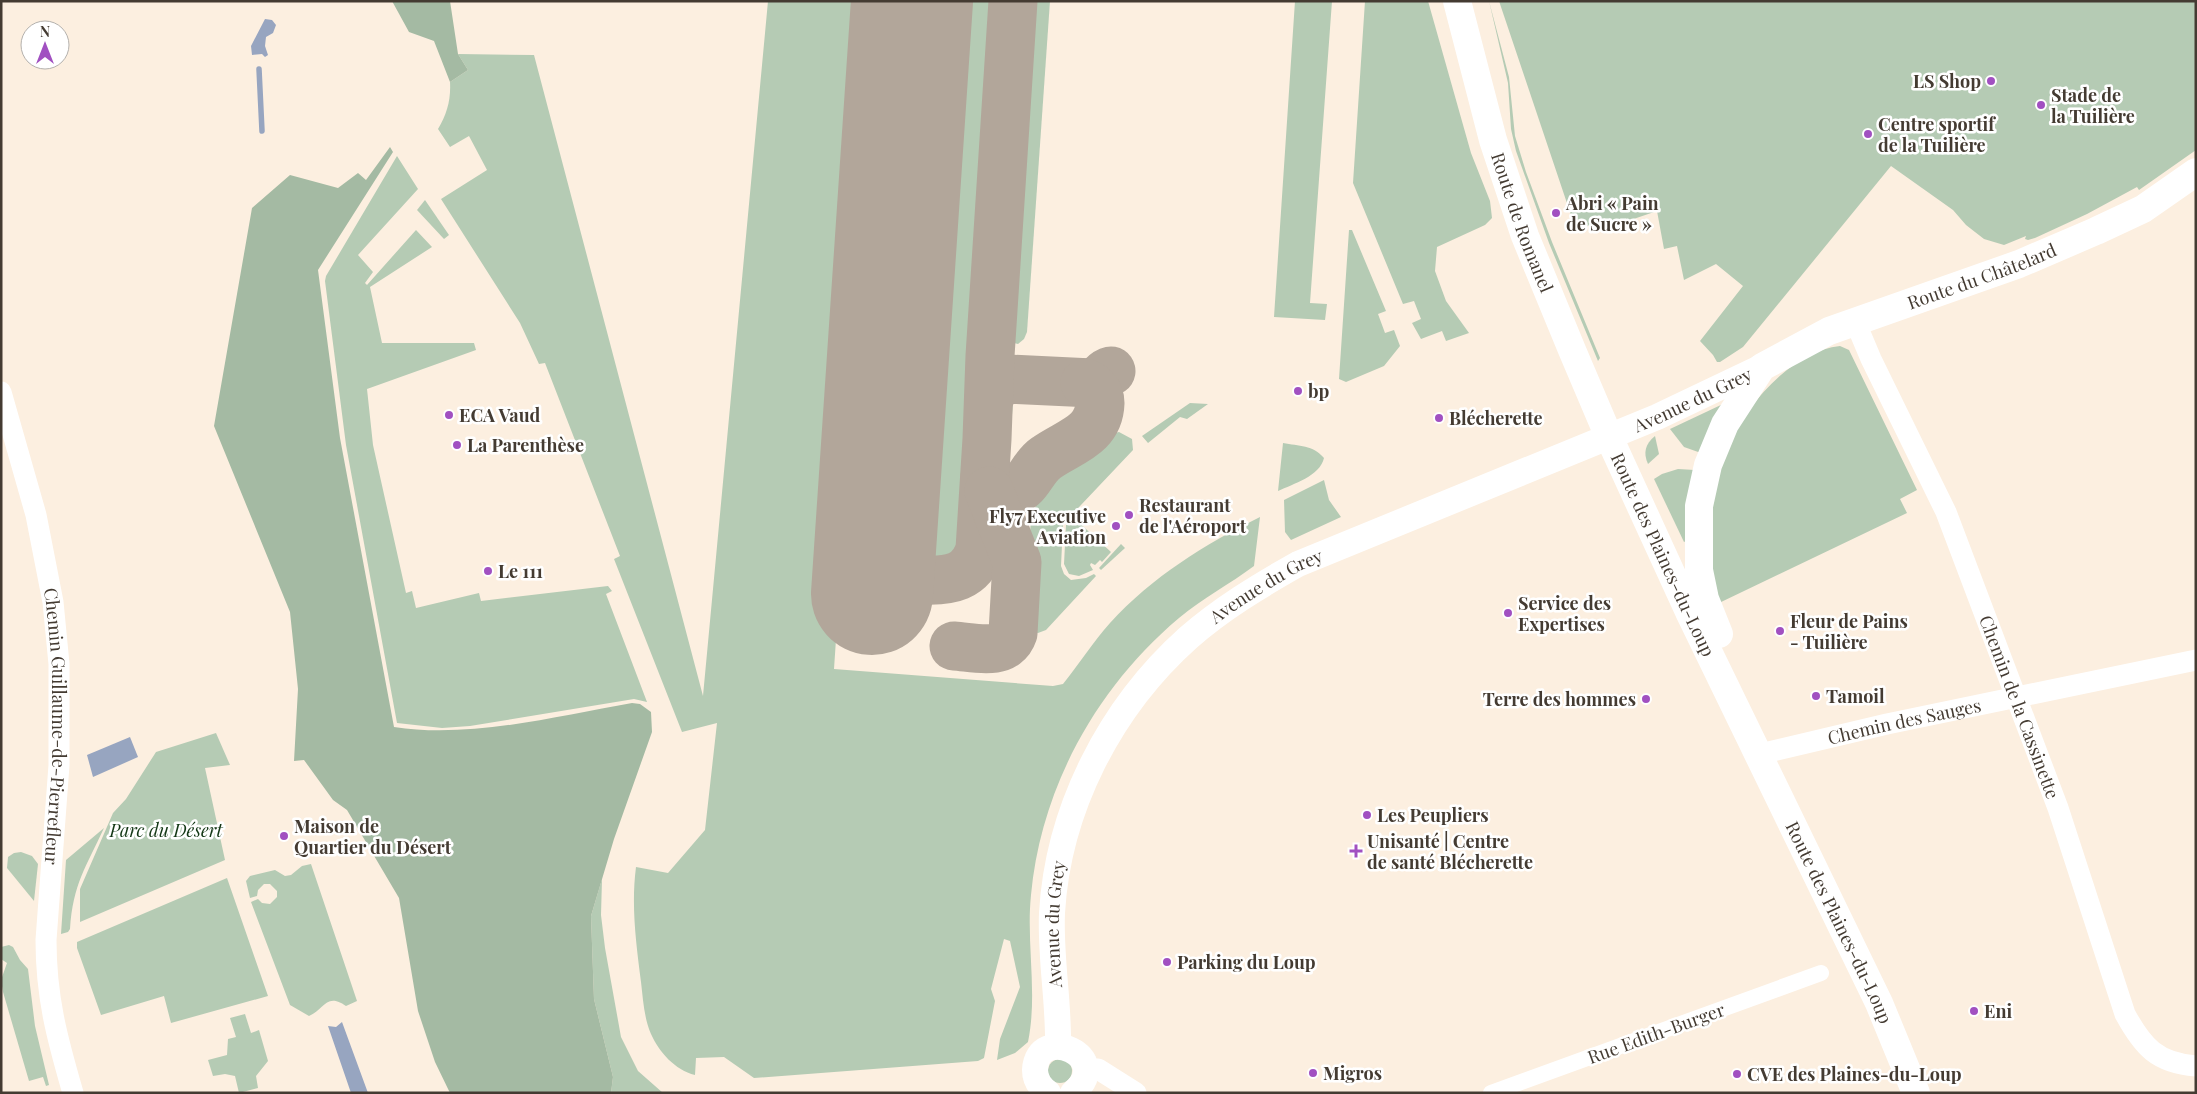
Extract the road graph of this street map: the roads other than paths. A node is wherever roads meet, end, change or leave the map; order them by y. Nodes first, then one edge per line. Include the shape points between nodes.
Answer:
1 (1456, 1) edge
2 (2196, 172) edge
3 (1855, 321) junction
4 (1762, 367) junction
5 (1, 392) edge
6 (1609, 437) junction
7 (2196, 660) edge
8 (2017, 697) junction
9 (1760, 754) junction
10 (1821, 973) dead end
11 (1058, 1046) junction
12 (2196, 1066) edge
13 (1079, 1086) edge
14 (73, 1093) edge
15 (1047, 1093) edge
16 (1136, 1093) edge
17 (1491, 1093) edge
18 (1916, 1093) edge

1 - 6 main road, Route de Romanel via 1493,140 1520,219
2 - 3 main road, Route du Châtelard via 2142,209 2096,231 2012,266
3 - 4 main road, Route du Châtelard
3 - 8 street, Chemin de la Cassinette via 1946,512
4 - 6 street, Avenue du Grey
4 - 9 main road, Route des Plaines-du-Loup via 1725,424 1708,465 1699,506 1698,532 1699,570 1705,599 1760,729
5 - 14 street, Chemin Guillaume-de-Pierrefleur via 36,516 57,639 60,756 46,963 56,1035
6 - 9 main road, Route des Plaines-du-Loup via 1690,614
6 - 11 street, Avenue du Grey via 1298,564 1215,616 1148,679 1116,722 1091,766 1072,812 1061,853 1052,915
7 - 8 street, Chemin des Sauges
8 - 9 street, Chemin des Sauges
8 - 12 street, Chemin de la Cassinette via 2058,808 2125,1014 2135,1034 2162,1059
9 - 18 main road, Route des Plaines-du-Loup via 1879,1003
10 - 17 street, Rue Edith-Burger
11 - 13 street via 1077,1052 1081,1058
11 - 15 street via 1044,1052 1036,1065 1036,1080
13 - 16 street via 1098,1069

